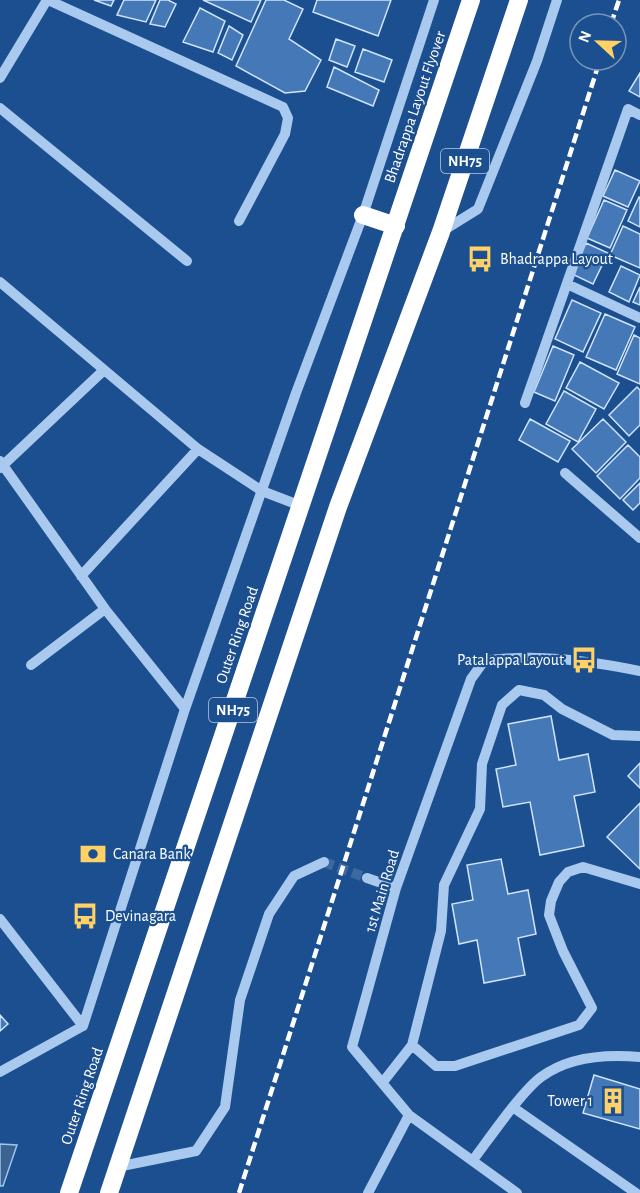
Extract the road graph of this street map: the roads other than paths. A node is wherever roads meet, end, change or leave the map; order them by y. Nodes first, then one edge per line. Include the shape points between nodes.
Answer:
1 (48, 0) edge
2 (434, 0) edge
3 (471, 0) edge
4 (519, 0) edge
5 (557, 0) edge
6 (0, 78) edge
7 (0, 108) edge
8 (640, 115) edge
9 (363, 215) junction
10 (239, 221) dead end
11 (396, 226) junction
12 (441, 232) junction
13 (187, 261) dead end
14 (0, 282) edge
15 (567, 284) junction
16 (640, 318) edge
17 (104, 370) junction
18 (525, 403) dead end
19 (198, 449) junction
20 (1, 465) edge
21 (565, 473) dead end
22 (262, 491) junction
23 (301, 506) junction
24 (640, 538) edge
25 (81, 576) junction
26 (105, 609) junction
27 (31, 665) dead end
28 (640, 671) edge
29 (184, 709) junction
30 (640, 736) edge
31 (324, 862) dead end
32 (367, 878) tunnel mouth
33 (640, 884) edge
34 (396, 888) junction
35 (0, 919) edge
36 (83, 1026) junction
37 (412, 1045) junction
38 (640, 1057) edge
39 (0, 1072) edge
40 (383, 1082) junction
41 (514, 1108) junction
42 (409, 1115) junction
43 (473, 1160) junction
44 (117, 1167) junction
45 (69, 1193) edge
46 (108, 1193) edge
47 (368, 1193) edge
48 (517, 1193) edge
49 (636, 1193) edge

1 - 6 street
1 - 10 street via 283,107 288,118 285,134
2 - 9 street
3 - 11 highway, Bhadrappa Layout Flyover / NH75
4 - 12 highway, NH75
5 - 12 street via 478,209
7 - 13 street
8 - 15 street via 628,109
9 - 11 highway
9 - 22 street
11 - 23 highway, Outer Ring Road / NH75
12 - 44 highway, NH75 via 338,507
14 - 17 street
15 - 16 street
15 - 18 street
17 - 19 street
17 - 20 street
19 - 22 street
19 - 25 street
20 - 25 street
21 - 24 street
22 - 23 street
22 - 29 street
23 - 45 highway, Outer Ring Road / NH75
25 - 26 street
26 - 27 street
26 - 29 street
28 - 34 street, 1st Main Road via 572,660 484,661 471,679
29 - 36 street
30 - 37 street via 613,735 594,727 544,695 519,690 502,705 482,764 480,809 444,885 441,931
31 - 44 street via 294,876 269,914 240,1000 225,1107 196,1151
32 - 34 street
33 - 37 street via 583,867 568,872 559,882 549,915 592,1008 579,1025 455,1066 436,1066
34 - 40 street, 1st Main Road via 352,1047
35 - 36 street
36 - 39 street
37 - 40 street
38 - 41 street via 596,1057 558,1068 540,1077
40 - 42 street, 1st Main Road
41 - 43 street
41 - 49 street
42 - 43 street, 1st Main Road
42 - 47 street
43 - 48 street, 1st Main Road
44 - 46 highway, NH75

